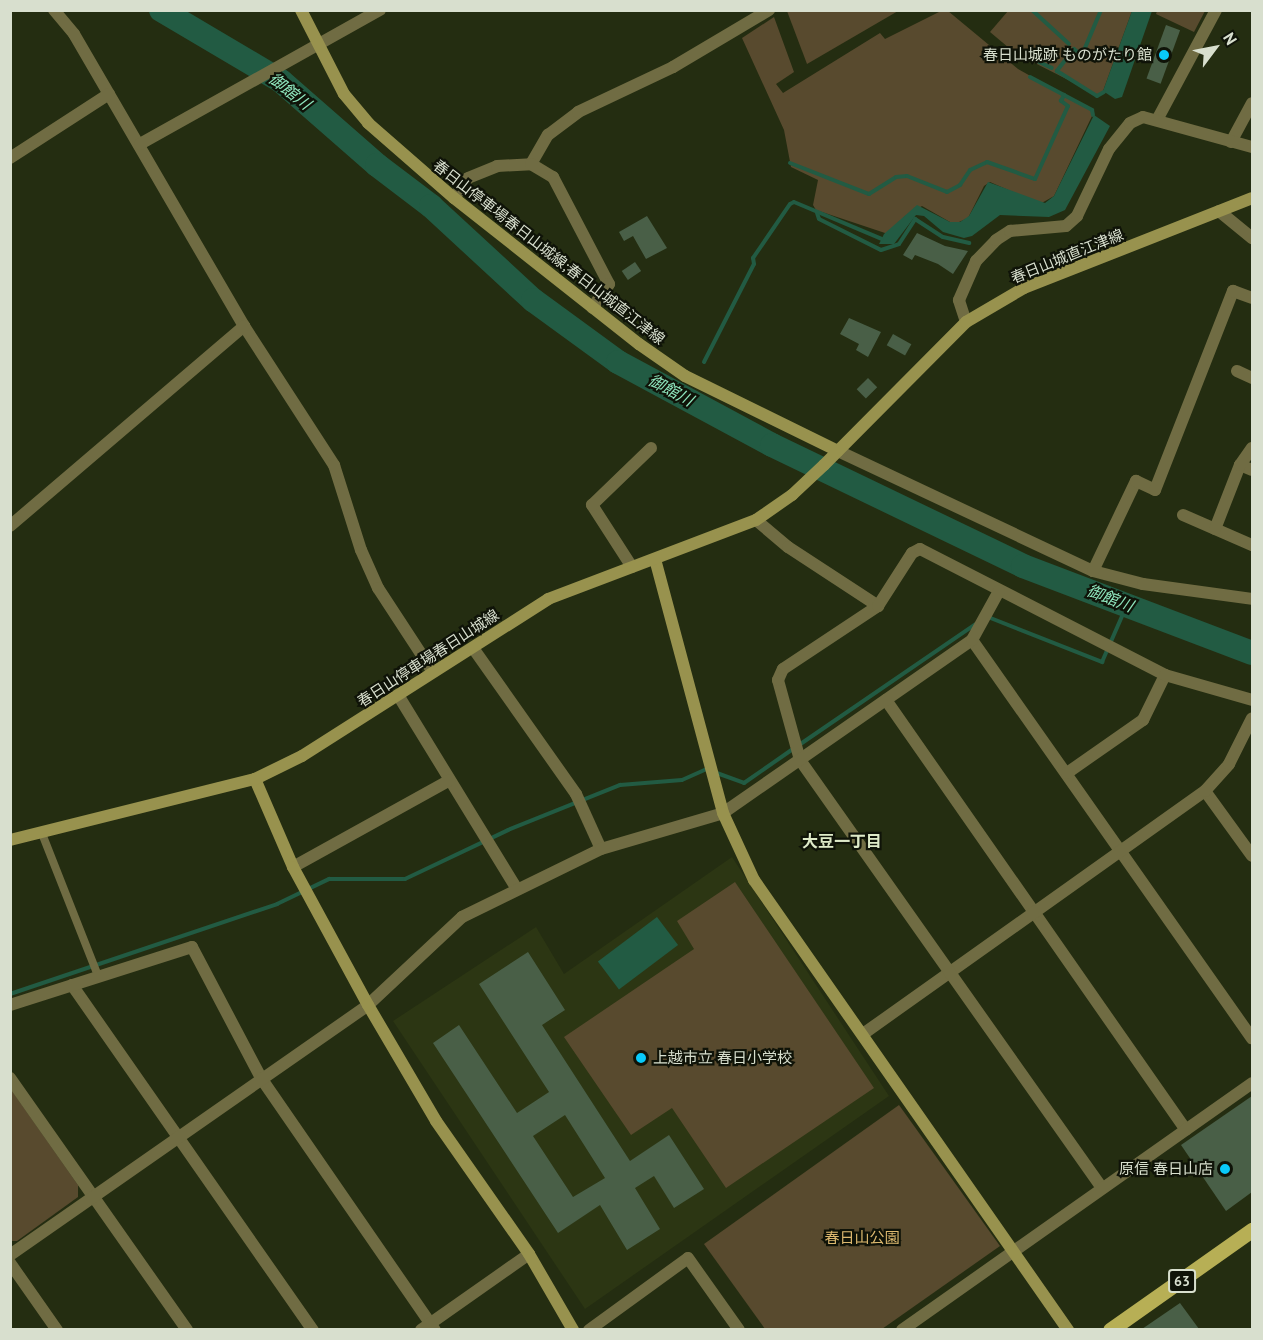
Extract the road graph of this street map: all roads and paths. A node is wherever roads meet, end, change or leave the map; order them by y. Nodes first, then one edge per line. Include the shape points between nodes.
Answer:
1 (54, 10) edge
2 (301, 10) edge
3 (380, 10) edge
4 (769, 10) edge
5 (1216, 10) edge
6 (317, 44) junction
7 (110, 94) junction
8 (1252, 103) edge
9 (1156, 120) junction
10 (1231, 142) junction
11 (140, 144) junction
12 (1252, 147) edge
13 (10, 158) edge
14 (531, 164) junction
15 (454, 198) junction
16 (1252, 198) edge
17 (1219, 211) junction
18 (1252, 238) edge
19 (1252, 298) edge
20 (592, 308) junction
21 (966, 322) junction
22 (244, 326) junction
23 (1237, 371) dead end
24 (1252, 378) edge
25 (651, 448) dead end
26 (1252, 448) edge
27 (838, 452) junction
28 (1240, 465) junction
29 (1252, 470) edge
30 (1183, 515) dead end
31 (756, 520) junction
32 (10, 526) edge
33 (1215, 529) junction
34 (1252, 545) edge
35 (655, 559) junction
36 (632, 567) junction
37 (1094, 571) junction
38 (999, 591) junction
39 (1252, 599) edge
40 (878, 606) junction
41 (972, 640) junction
42 (472, 648) junction
43 (433, 672) junction
44 (1165, 675) junction
45 (398, 695) junction
46 (886, 700) junction
47 (1252, 700) edge
48 (1252, 718) edge
49 (800, 760) junction
50 (1067, 773) junction
51 (255, 779) junction
52 (450, 780) junction
53 (1205, 791) junction
54 (723, 813) junction
55 (41, 831) junction
56 (10, 840) edge
57 (601, 849) junction
58 (1120, 850) junction
59 (1252, 856) edge
60 (293, 867) junction
61 (517, 889) junction
62 (1032, 913) junction
63 (949, 970) junction
64 (98, 976) junction
65 (72, 985) junction
66 (10, 1005) edge
67 (368, 1005) junction
68 (863, 1034) junction
69 (1252, 1039) edge
70 (10, 1078) edge
71 (261, 1078) junction
72 (1252, 1083) edge
73 (1185, 1130) junction
74 (178, 1136) junction
75 (1102, 1188) junction
76 (93, 1196) junction
77 (1252, 1230) edge
78 (1011, 1252) junction
79 (529, 1254) junction
80 (10, 1255) edge
81 (10, 1263) edge
82 (429, 1327) edge
83 (57, 1329) edge
84 (187, 1329) edge
85 (313, 1329) edge
86 (573, 1329) edge
87 (590, 1329) edge
88 (739, 1329) edge
89 (903, 1329) edge
90 (1068, 1329) edge
91 (1110, 1329) edge

1 - 7 street via 74,34
2 - 6 main road, 春日山停車場春日山城線;春日山城直江津線
3 - 6 street
4 - 14 street via 673,67 578,112 548,135
5 - 9 street
6 - 11 street
6 - 15 main road, 春日山停車場春日山城線;春日山城直江津線 via 344,94 368,123
7 - 11 street
7 - 13 street
8 - 10 street
9 - 10 street
9 - 21 street via 1143,117 1121,132 1077,216 1066,226 1010,231 976,261 959,300
10 - 12 street
11 - 22 street
14 - 15 street via 481,170 468,178
14 - 20 street via 553,177 609,284
15 - 20 main road, 春日山停車場春日山城線;春日山城直江津線
16 - 17 main road, 春日山城直江津線
17 - 18 street
17 - 21 main road, 春日山城直江津線 via 1024,288
19 - 37 street via 1233,291 1155,490 1136,481
20 - 27 main road, 春日山停車場春日山城線;春日山城直江津線 via 685,375
21 - 27 main road, 春日山城直江津線
22 - 32 street
22 - 43 street via 334,465 361,550 378,588
23 - 24 street
25 - 36 street via 592,505
26 - 28 street
27 - 31 main road, 春日山停車場春日山城線 via 792,495
27 - 37 street
28 - 29 street
28 - 33 street
30 - 33 street
31 - 35 main road, 春日山停車場春日山城線
31 - 40 street via 788,547
33 - 34 street
35 - 36 main road, 春日山停車場春日山城線
35 - 54 main road
36 - 42 main road, 春日山停車場春日山城線 via 548,599
37 - 39 street via 1143,584
38 - 40 street via 929,550 920,549 912,553
38 - 41 street
38 - 44 street
40 - 49 street via 783,669 777,681
41 - 46 street
41 - 50 street
42 - 43 main road, 春日山停車場春日山城線
42 - 57 street via 576,794
43 - 45 main road, 春日山停車場春日山城線
44 - 47 street
44 - 50 street via 1143,720
45 - 51 main road, 春日山停車場春日山城線 via 302,756
45 - 52 street
46 - 49 street
46 - 62 street
48 - 53 street via 1229,764
49 - 54 street
49 - 63 street
50 - 58 street
51 - 55 main road, 春日山停車場春日山城線
51 - 60 main road
52 - 60 street
52 - 61 street
53 - 58 street
53 - 59 street
54 - 57 street
54 - 68 main road via 754,880
55 - 56 main road, 春日山停車場春日山城線
55 - 64 lane
57 - 61 street
58 - 62 street
58 - 69 street
60 - 67 main road
61 - 67 street via 462,917
62 - 63 street
62 - 73 street
63 - 68 street
63 - 75 street
64 - 65 street
64 - 71 street via 192,947
65 - 66 street
65 - 74 street
67 - 71 street
67 - 79 main road via 436,1121
68 - 78 main road
70 - 76 street
71 - 74 street
71 - 82 street
72 - 73 street
73 - 75 street
74 - 76 street
74 - 85 street
75 - 78 street
76 - 80 street
76 - 84 street
77 - 91 main road, 63
78 - 89 street
78 - 90 main road
79 - 82 street
79 - 86 main road
81 - 83 street
87 - 88 street via 688,1258

